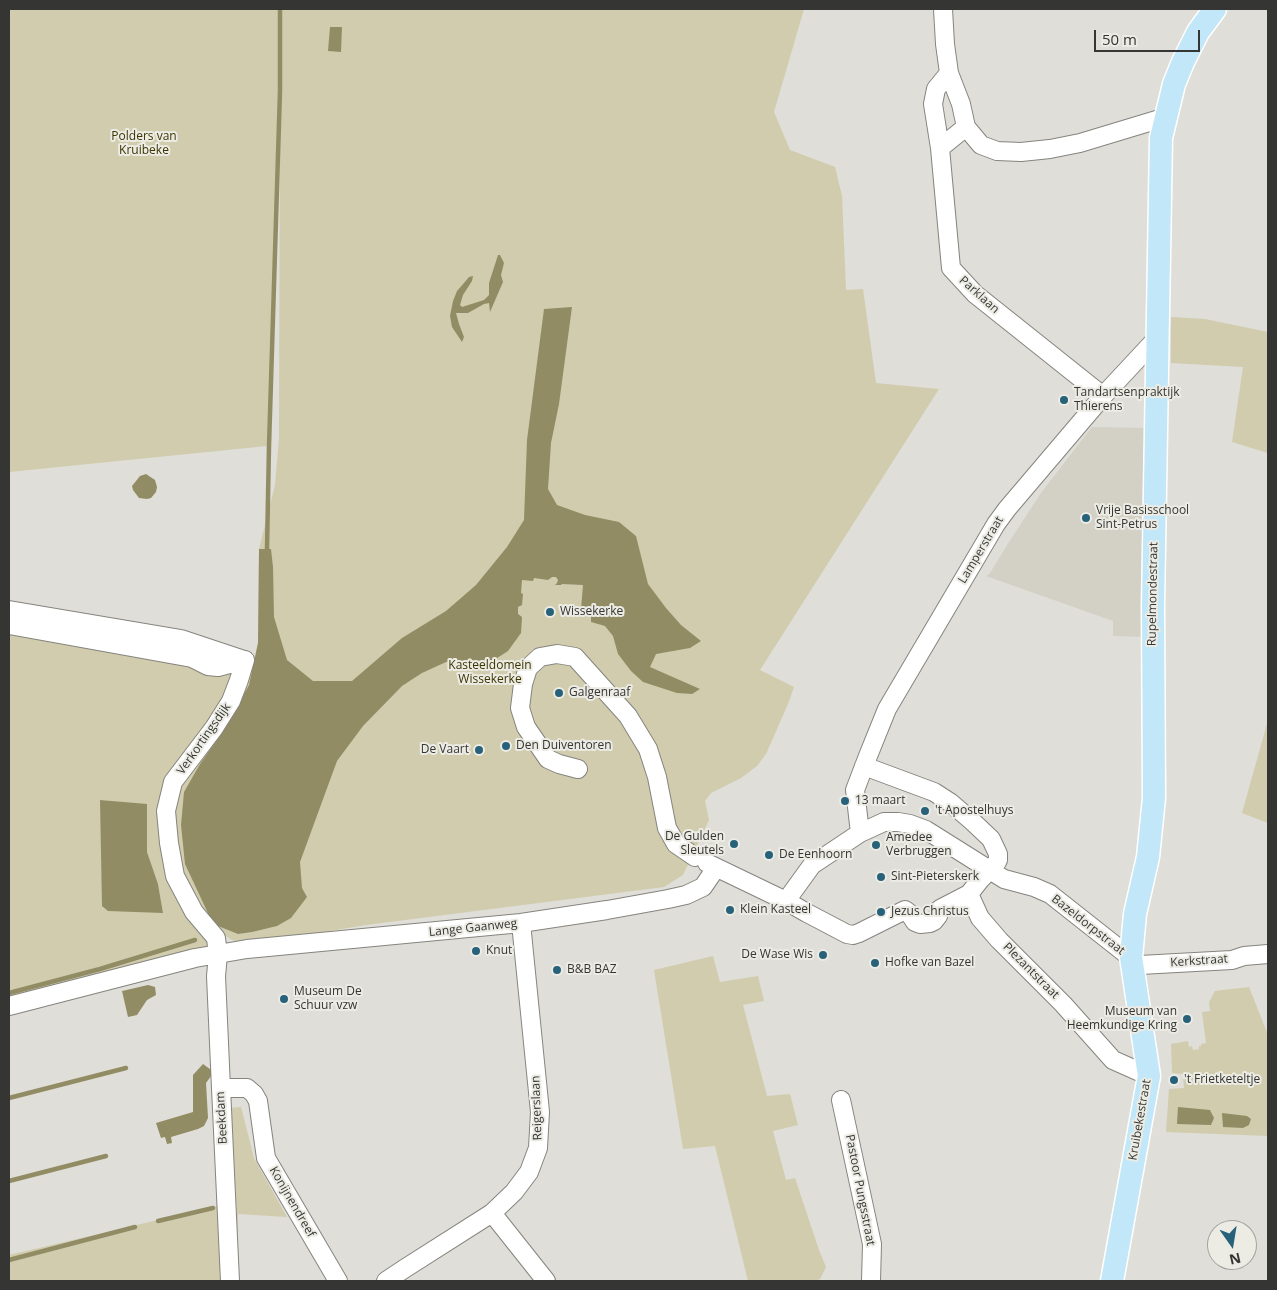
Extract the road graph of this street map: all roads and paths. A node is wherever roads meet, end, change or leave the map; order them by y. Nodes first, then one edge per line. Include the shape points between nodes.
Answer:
1 (943, 9) edge
2 (1215, 9) edge
3 (1231, 9) edge
4 (949, 73) junction
5 (1166, 117) junction
6 (966, 127) junction
7 (940, 148) junction
8 (1161, 168) junction
9 (1158, 338) junction
10 (1103, 396) junction
11 (9, 610) edge
12 (9, 626) edge
13 (245, 660) junction
14 (864, 766) junction
15 (578, 769) dead end
16 (860, 833) junction
17 (706, 863) junction
18 (990, 871) junction
19 (969, 894) junction
20 (786, 900) junction
21 (521, 923) junction
22 (1268, 954) edge
23 (218, 955) junction
24 (1131, 957) junction
25 (9, 1006) edge
26 (1149, 1076) junction
27 (220, 1088) junction
28 (842, 1100) dead end
29 (492, 1213) junction
30 (230, 1281) edge
31 (338, 1281) edge
32 (386, 1281) edge
33 (546, 1281) edge
34 (872, 1281) edge
35 (1112, 1281) edge

1 - 4 street
2 - 5 main road via 1198,32 1183,62
3 - 8 main road via 1190,74
4 - 6 street
4 - 7 street, Parklaan via 936,89 933,104
5 - 6 street via 1080,143 1021,152 996,151 981,146
5 - 8 main road via 1161,138
6 - 7 street
7 - 10 street, Parklaan via 951,268 975,294
8 - 9 main road, Rupelmondestraat
9 - 10 street, Lamperstraat
9 - 24 main road, Rupelmondestraat via 1153,606 1154,798 1148,858 1135,914
10 - 14 street, Lamperstraat via 996,524 887,709
11 - 13 street via 181,640
12 - 13 street via 192,658 208,666 218,667
13 - 23 street, Verkortingsdijk via 231,700 173,782 166,811 168,844 175,876 194,912 216,938
14 - 16 street, Lamperstraat via 855,790
14 - 18 street via 934,792 958,810 991,840 998,860
15 - 17 street via 548,758 526,727 520,708 523,684 528,668 540,657 557,654 576,657 628,716 648,749 657,777 666,828 676,844
16 - 18 street, Bazeldorpstraat via 884,822 910,824 926,830
16 - 20 street, Bazeldorpstraat via 812,865
17 - 20 street
17 - 21 street, Lange Gaanweg via 703,887 686,895
18 - 19 street
18 - 24 street, Bazeldorpstraat via 1050,894
19 - 20 street via 940,909 930,923 915,922 905,910 853,935
19 - 26 street, Plezantstraat via 980,918 1113,1060
21 - 23 street, Lange Gaanweg via 247,949
21 - 29 street, Reigerslaan via 540,1112 538,1148 529,1172
22 - 24 street, Kerkstraat via 1232,960 1140,965
23 - 25 street, Lange Gaanweg via 195,958
23 - 27 street, Beekdam
24 - 26 main road, Kruibekestraat
26 - 35 main road, Kruibekestraat
27 - 30 street, Beekdam
27 - 31 street, Konijnendreef via 247,1088 254,1094 266,1158
28 - 34 street, Pastoor Pungsstraat via 872,1244
29 - 32 street, Reigerslaan
29 - 33 street

